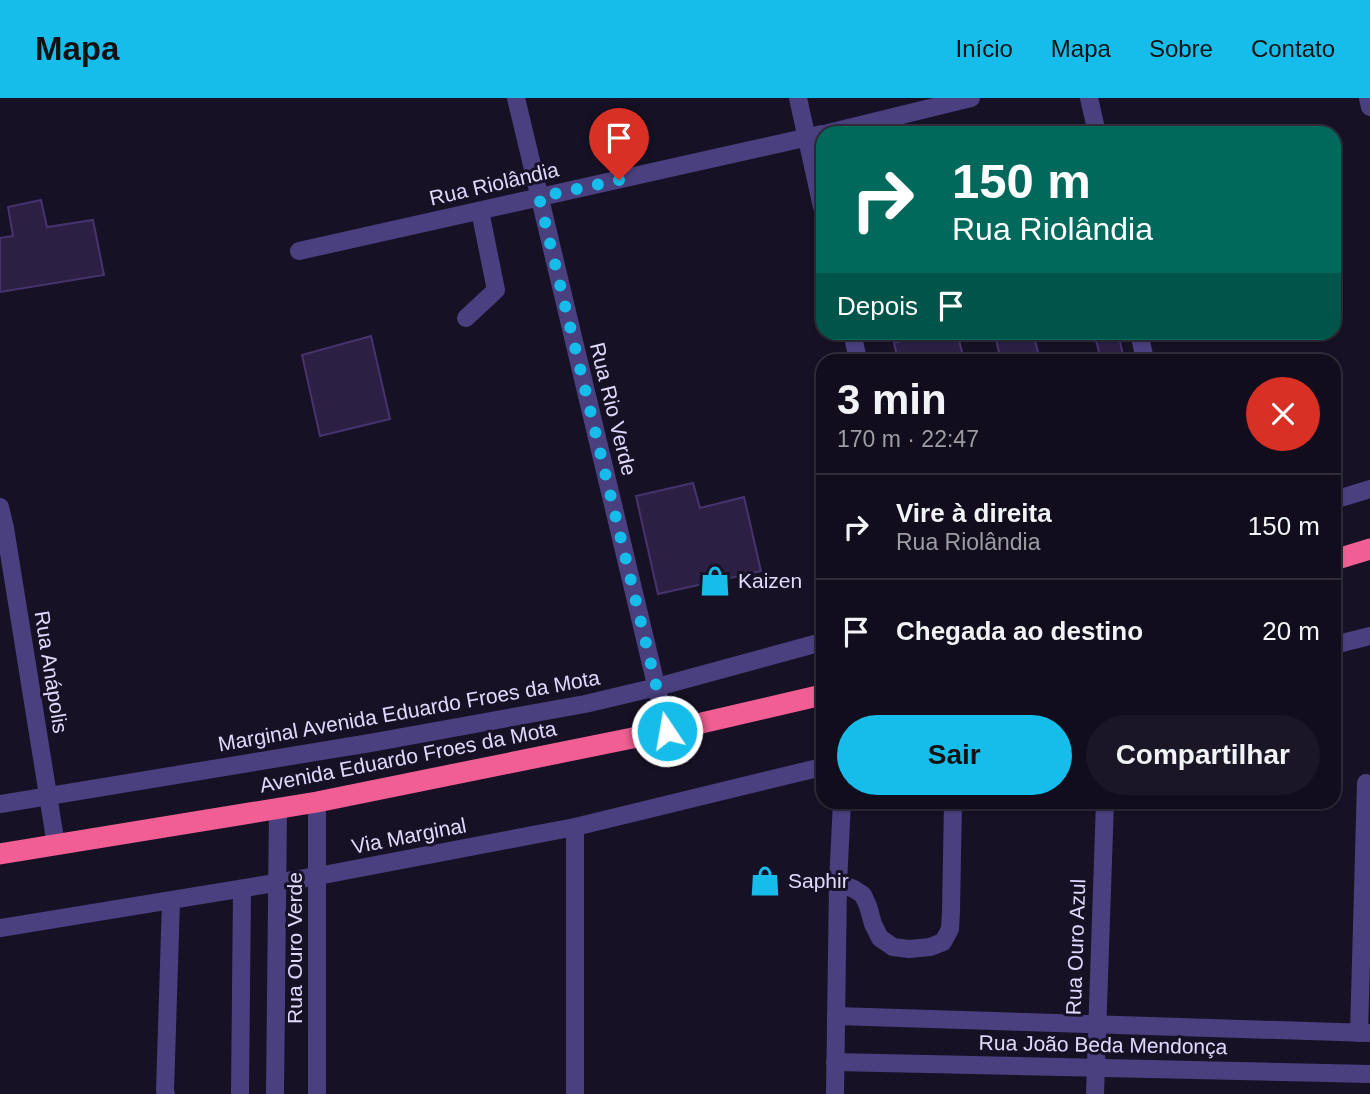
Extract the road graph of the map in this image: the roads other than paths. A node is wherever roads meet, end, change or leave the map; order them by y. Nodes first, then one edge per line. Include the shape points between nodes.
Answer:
1 (516, 98) edge
2 (798, 98) edge
3 (971, 98) edge
4 (1090, 98) edge
5 (1368, 98) edge
6 (1370, 107) edge
7 (857, 126) edge
8 (1096, 126) edge
9 (815, 136) edge
10 (539, 197) junction
11 (480, 211) junction
12 (299, 251) dead end
13 (467, 318) dead end
14 (1370, 489) edge
15 (1341, 498) edge
16 (0, 507) edge
17 (1370, 549) edge
18 (1341, 557) edge
19 (1370, 636) edge
20 (1341, 643) edge
21 (816, 644) edge
22 (657, 687) junction
23 (816, 696) edge
24 (667, 731) junction
25 (816, 767) edge
26 (1366, 783) dead end
27 (48, 796) junction
28 (317, 802) junction
29 (0, 804) edge
30 (278, 808) junction
31 (842, 809) edge
32 (953, 809) edge
33 (1105, 809) edge
34 (575, 827) junction
35 (56, 845) junction
36 (0, 854) edge
37 (318, 876) junction
38 (277, 883) junction
39 (838, 883) junction
40 (242, 889) junction
41 (171, 901) junction
42 (0, 928) edge
43 (836, 1016) junction
44 (1096, 1025) junction
45 (1364, 1033) edge
46 (835, 1062) junction
47 (1096, 1068) junction
48 (1370, 1074) edge
49 (166, 1094) edge
50 (240, 1094) edge
51 (275, 1094) edge
52 (317, 1094) edge
53 (575, 1094) edge
54 (835, 1094) edge
55 (1095, 1094) edge

1 - 10 street, Rua Rio Verde
2 - 9 street
3 - 7 street
4 - 8 street
5 - 6 street
9 - 10 street, Rua Riolândia
10 - 11 street, Rua Riolândia
10 - 22 street, Rua Rio Verde
11 - 12 street, Rua Riolândia
11 - 13 street via 496,290
14 - 15 street
16 - 27 street, Rua Anápolis
17 - 18 highway
19 - 20 street
21 - 22 street, Marginal Avenida Eduardo Froes da Mota
22 - 24 street, Rua Rio Verde
22 - 27 street, Marginal Avenida Eduardo Froes da Mota via 370,744
23 - 24 highway, Avenida Eduardo Froes da Mota
24 - 28 highway, Avenida Eduardo Froes da Mota
25 - 34 street, Via Marginal
26 - 45 street
27 - 29 street, Marginal Avenida Eduardo Froes da Mota
27 - 35 street, Rua Anápolis
28 - 30 highway, Avenida Eduardo Froes da Mota
28 - 37 street, Rua Ouro Verde
30 - 35 highway, Avenida Eduardo Froes da Mota
30 - 38 street, Rua Ouro Verde
31 - 39 street
32 - 39 street via 950,929 943,942 930,947 893,947 880,938 863,895
33 - 44 street, Rua Ouro Azul
34 - 37 street, Via Marginal
34 - 53 street
35 - 36 highway, Avenida Eduardo Froes da Mota
37 - 38 street, Via Marginal
37 - 52 street, Rua Ouro Verde
38 - 40 street, Via Marginal
38 - 51 street, Rua Ouro Verde
39 - 43 street
40 - 41 street, Via Marginal
40 - 50 street
41 - 42 street, Via Marginal
41 - 49 street
43 - 44 street, Rua João Beda Mendonça
43 - 46 street
44 - 45 street, Rua João Beda Mendonça
44 - 47 street, Rua Ouro Azul
46 - 47 street, Rua João Beda Mendonça
46 - 54 street
47 - 48 street, Rua João Beda Mendonça
47 - 55 street, Rua Ouro Azul

